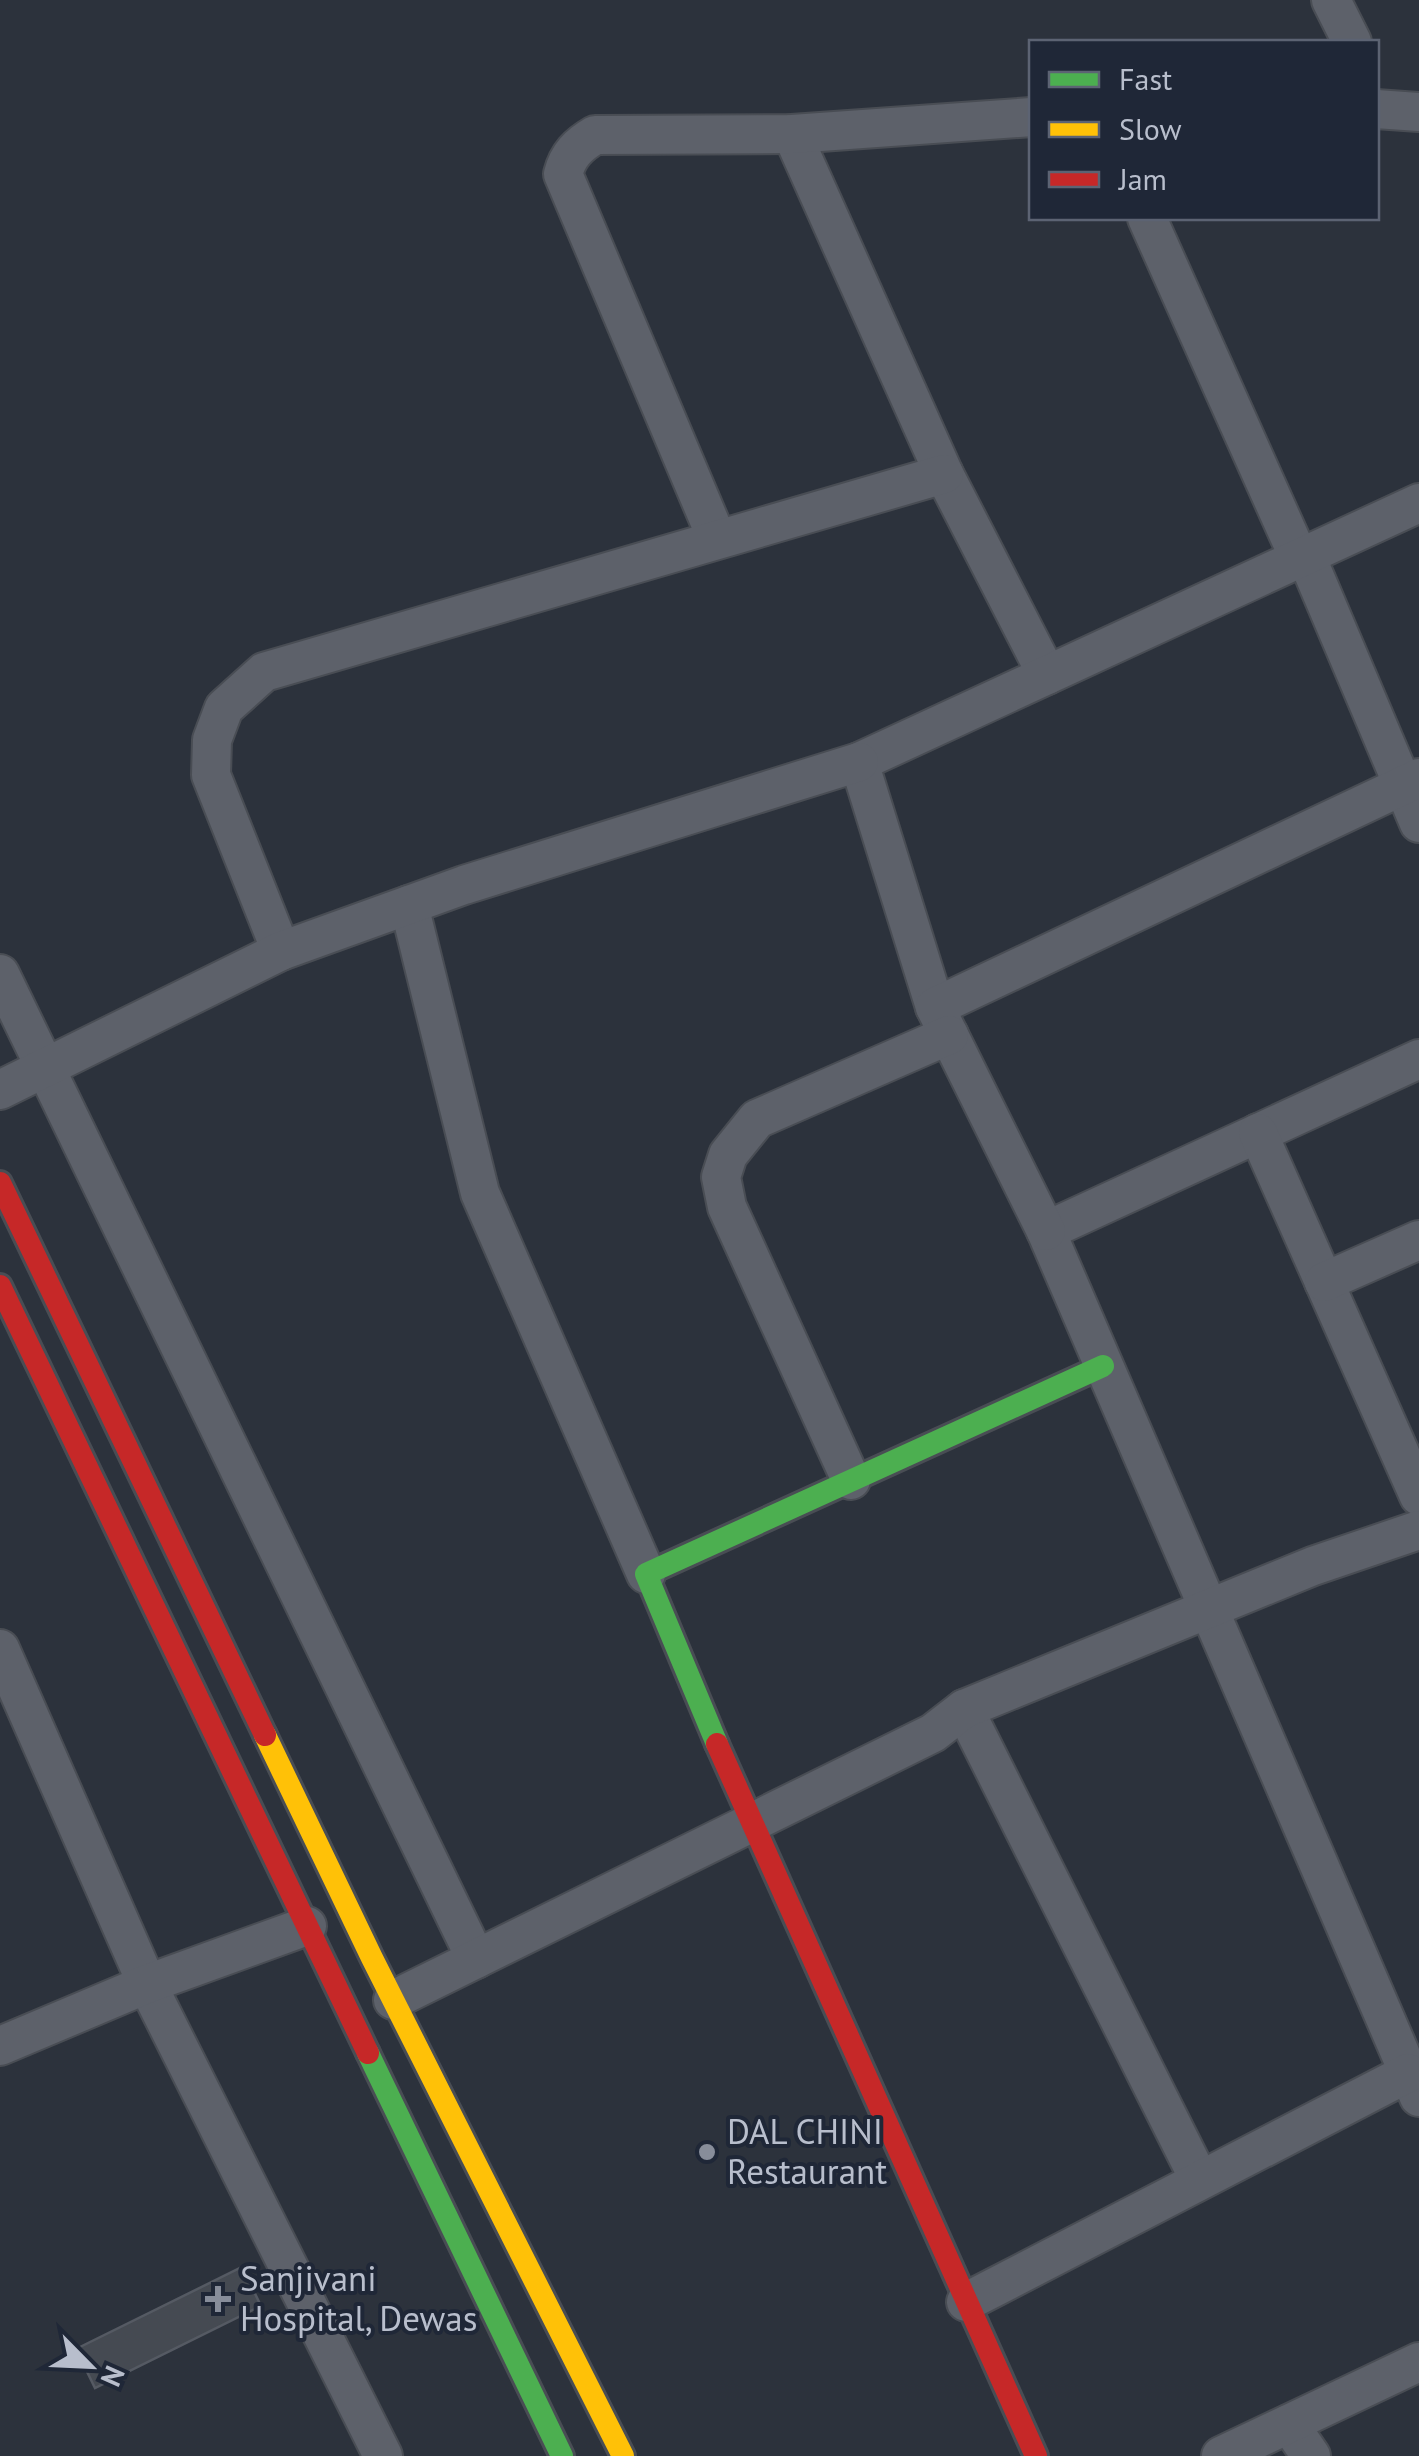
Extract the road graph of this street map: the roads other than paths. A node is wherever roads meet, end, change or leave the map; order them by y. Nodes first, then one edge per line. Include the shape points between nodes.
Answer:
1 (1331, 0) edge
2 (1351, 40) edge
3 (1029, 116) edge
4 (792, 134) junction
5 (1148, 220) edge
6 (944, 474) junction
7 (1419, 504) edge
8 (717, 539) junction
9 (1303, 557) junction
10 (1047, 675) junction
11 (859, 762) junction
12 (1411, 781) edge
13 (1419, 822) edge
14 (408, 905) junction
15 (281, 951) junction
16 (0, 974) edge
17 (942, 1021) junction
18 (1419, 1059) edge
19 (46, 1068) junction
20 (0, 1090) edge
21 (1258, 1133) junction
22 (0, 1183) edge
23 (1046, 1231) junction
24 (1419, 1240) edge
25 (1324, 1282) junction
26 (0, 1286) edge
27 (1103, 1366) junction
28 (851, 1480) junction
29 (1419, 1496) edge
30 (1419, 1530) edge
31 (646, 1574) junction
32 (1207, 1610) junction
33 (0, 1649) edge
34 (964, 1709) junction
35 (751, 1825) junction
36 (307, 1926) junction
37 (476, 1959) junction
38 (146, 1984) junction
39 (393, 2000) junction
40 (0, 2046) edge
41 (1414, 2085) edge
42 (1199, 2180) junction
43 (966, 2302) junction
44 (1419, 2362) edge
45 (1289, 2424) junction
46 (384, 2456) edge
47 (562, 2456) edge
48 (623, 2456) edge
49 (1036, 2456) edge
50 (1221, 2456) edge
51 (1311, 2456) edge

1 - 2 street
3 - 4 street
4 - 6 street
4 - 8 street via 595,135 566,161 563,174
5 - 9 street
6 - 8 street
6 - 10 street
7 - 9 street
8 - 15 street via 264,672 224,708 212,740 211,775
9 - 10 street
9 - 12 street
10 - 11 street
11 - 14 street
11 - 17 street
12 - 13 street
12 - 17 street
14 - 15 street
14 - 31 street via 480,1193
15 - 19 street
16 - 19 street
17 - 23 street
17 - 28 street via 757,1119 728,1154 721,1177 727,1207
18 - 21 street
19 - 20 street
19 - 37 street
21 - 23 street
21 - 25 street
22 - 39 main road
23 - 27 street
24 - 25 street
25 - 29 street
26 - 36 main road
27 - 28 main road
27 - 32 street
28 - 31 main road
30 - 32 street
31 - 35 main road
32 - 34 street
32 - 41 street
33 - 38 street
34 - 35 street via 933,1734
34 - 42 street
35 - 37 street
35 - 43 main road
36 - 38 street
36 - 47 main road
37 - 39 street
38 - 40 street
38 - 46 street
39 - 48 main road
41 - 42 street
42 - 43 street
43 - 49 main road
44 - 45 street
45 - 50 street
45 - 51 street

